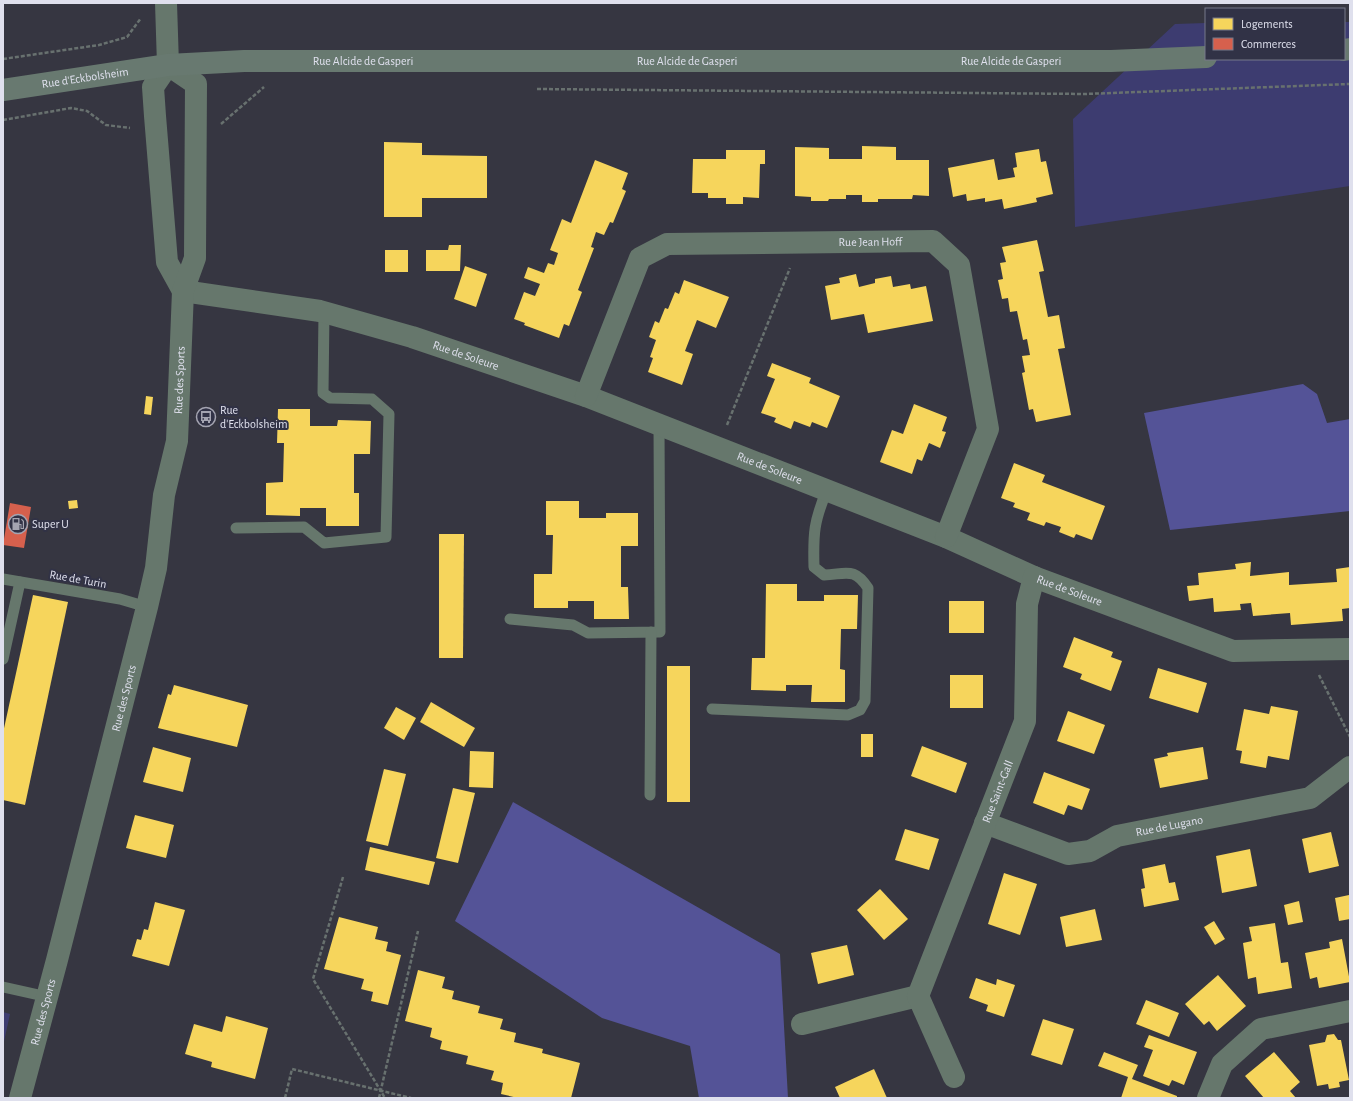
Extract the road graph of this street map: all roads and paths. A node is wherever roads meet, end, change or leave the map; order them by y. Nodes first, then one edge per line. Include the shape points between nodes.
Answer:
1 (166, 5) edge
2 (1205, 57) edge
3 (3, 59) edge
4 (168, 65) junction
5 (1350, 84) edge
6 (268, 86) dead end
7 (535, 88) dead end
8 (3, 90) edge
9 (3, 120) edge
10 (220, 124) dead end
11 (126, 128) dead end
12 (793, 242) junction
13 (184, 291) junction
14 (324, 312) junction
15 (586, 396) junction
16 (659, 424) junction
17 (718, 447) junction
18 (827, 490) junction
19 (236, 528) dead end
20 (946, 537) junction
21 (1034, 577) junction
22 (3, 578) edge
23 (20, 582) junction
24 (148, 607) junction
25 (510, 619) dead end
26 (651, 632) junction
27 (1350, 649) edge
28 (1306, 650) junction
29 (3, 659) edge
30 (712, 709) dead end
31 (1350, 737) edge
32 (1350, 767) edge
33 (650, 796) dead end
34 (985, 823) junction
35 (343, 876) dead end
36 (418, 931) dead end
37 (3, 987) edge
38 (918, 996) junction
39 (48, 997) junction
40 (1350, 1011) edge
41 (802, 1024) dead end
42 (954, 1077) dead end
43 (380, 1091) junction
44 (20, 1098) edge
45 (285, 1098) edge
46 (379, 1098) edge
47 (385, 1098) edge
48 (411, 1098) edge
49 (1208, 1098) edge

1 - 3 path via 143,14 127,38 99,45
1 - 4 street
2 - 4 main road, Rue Alcide de Gasperi via 1111,61 244,61
4 - 8 main road, Rue d'Eckbolsheim
4 - 13 street via 153,87 155,116 167,262
4 - 13 street, Rue des Sports via 196,84 195,258
5 - 7 path via 1085,94
6 - 10 path
9 - 11 path via 71,108 87,111 106,126
12 - 15 street, Rue Jean Hoff via 667,244 640,258
12 - 17 path via 793,261
12 - 20 street, Rue Jean Hoff via 932,241 959,265 988,429
13 - 14 street, Rue de Soleure
13 - 24 street, Rue des Sports via 177,441 164,495 156,568
14 - 15 street, Rue de Soleure via 412,337
14 - 19 lane via 323,393 330,398 372,399 389,414 386,537 324,543 304,527
15 - 16 street, Rue de Soleure
16 - 17 street, Rue de Soleure
16 - 26 lane via 660,632
17 - 18 street, Rue de Soleure
18 - 20 street, Rue de Soleure
18 - 30 lane via 817,515 813,536 814,567 824,575 853,573 861,577 868,588 865,701 860,710 848,715
20 - 21 street, Rue de Soleure
21 - 28 street, Rue de Soleure via 1233,651
21 - 34 street, Rue Saint-Gall via 1027,604 1025,721
22 - 23 lane, Rue de Turin
23 - 24 lane, Rue de Turin via 120,599
23 - 29 lane
24 - 39 street, Rue des Sports
25 - 26 lane via 573,625 588,634
26 - 33 lane
27 - 28 street, Rue de Soleure
28 - 31 path
32 - 34 street, Rue de Lugano via 1310,798 1117,836 1090,851 1068,854
34 - 38 street, Rue Saint-Gall
35 - 43 path via 313,979
36 - 43 path
37 - 39 lane
38 - 41 street
38 - 42 street
39 - 44 street, Rue des Sports
40 - 49 street via 1261,1029 1222,1064
43 - 45 path via 292,1070
43 - 46 path
43 - 47 path
43 - 48 path

